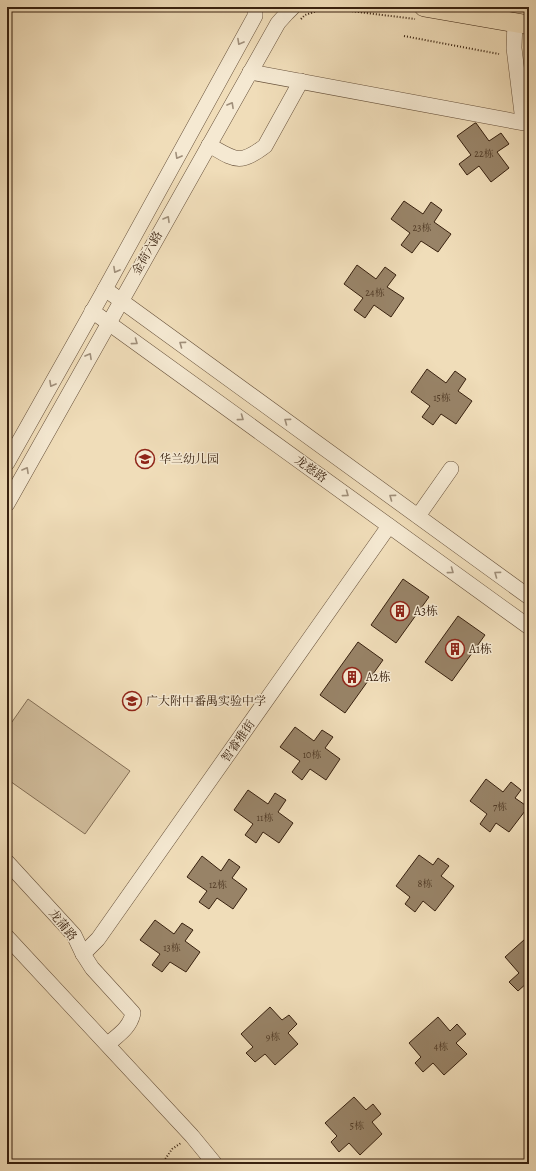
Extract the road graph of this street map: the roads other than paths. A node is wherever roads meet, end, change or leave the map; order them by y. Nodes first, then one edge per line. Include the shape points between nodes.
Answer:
1 (254, 7) edge
2 (293, 7) edge
3 (420, 13) edge
4 (522, 23) edge
5 (250, 72) junction
6 (302, 82) junction
7 (525, 123) edge
8 (209, 145) junction
9 (105, 289) junction
10 (121, 300) junction
11 (92, 311) junction
12 (108, 322) junction
13 (7, 463) edge
14 (450, 469) dead end
15 (7, 504) edge
16 (418, 516) junction
17 (389, 526) junction
18 (529, 597) edge
19 (529, 627) edge
20 (7, 862) edge
21 (7, 873) edge
22 (7, 937) edge
23 (83, 954) junction
24 (128, 1013) junction
25 (103, 1039) junction
26 (215, 1164) edge

1 -> 9 street, 金荷六路 via 255,16
2 - 5 street, 金荷六路 via 278,23
3 - 4 main road
4 - 7 street via 514,48
5 - 6 street
8 -> 5 street, 金荷六路
6 - 7 street
6 - 8 street via 265,146 256,153 246,158 233,158
10 -> 8 street, 金荷六路
9 - 10 street, 龙慈路
9 - 11 street, 金荷六路
10 - 12 street, 金荷六路
16 -> 10 street, 龙慈路
11 - 12 street, 龙慈路
11 -> 13 street, 金荷六路
15 -> 12 street, 金荷六路
12 -> 17 street, 龙慈路
14 - 16 street
18 -> 16 street, 龙慈路
17 -> 19 street, 龙慈路
17 - 23 street, 智睿雅街 via 98,939
20 - 23 street, 龙蒲路 via 74,935
21 - 24 street, 龙蒲路 via 68,939 87,970
22 - 25 street
23 - 24 street, 龙蒲路
24 - 25 street via 133,1013 127,1027
25 - 26 street

